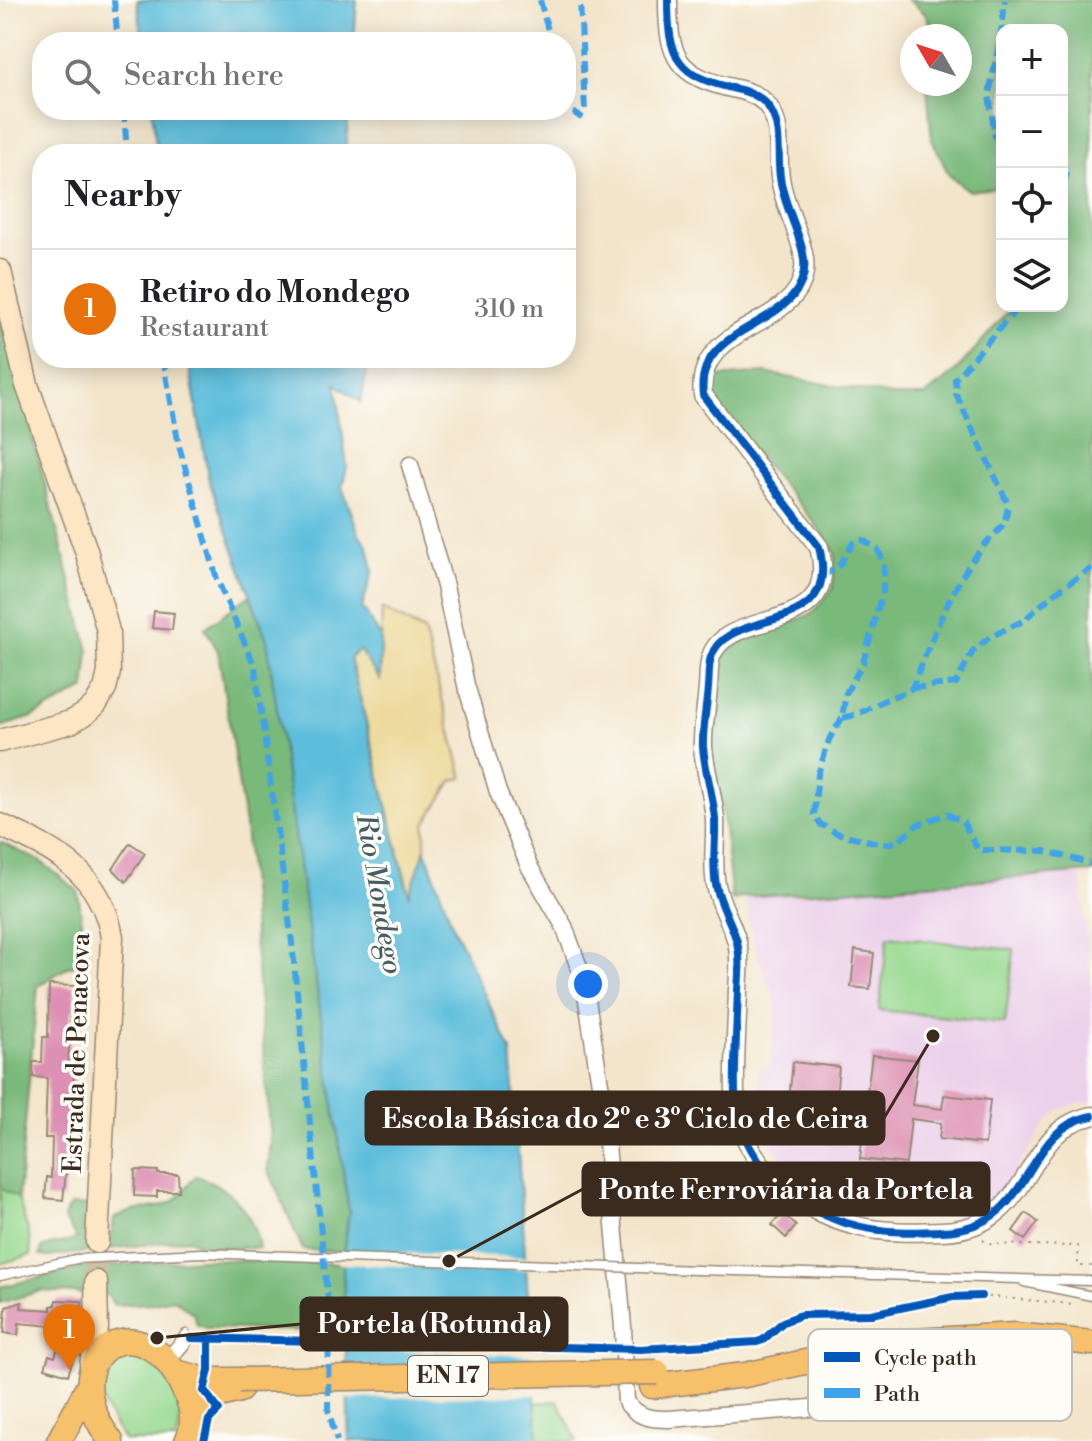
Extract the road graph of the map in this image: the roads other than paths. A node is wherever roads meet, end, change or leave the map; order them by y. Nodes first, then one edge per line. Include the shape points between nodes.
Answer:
1 (668, 0) edge
2 (0, 271) edge
3 (410, 465) dead end
4 (0, 741) edge
5 (0, 825) edge
6 (1092, 1116) edge
7 (97, 1242) tunnel mouth
8 (0, 1276) edge
9 (1008, 1278) junction
10 (1092, 1281) edge
11 (96, 1282) tunnel mouth
12 (1092, 1296) edge
13 (98, 1309) junction
14 (1092, 1328) edge
15 (891, 1329) edge
16 (188, 1336) dead end
17 (134, 1341) junction
18 (1072, 1341) edge
19 (1092, 1343) edge
20 (808, 1347) edge
21 (808, 1362) edge
22 (169, 1365) junction
23 (90, 1376) junction
24 (655, 1379) junction
25 (240, 1385) junction
26 (808, 1408) edge
27 (192, 1412) junction
28 (59, 1441) edge
29 (111, 1441) edge
30 (187, 1441) edge

1 - 6 street via 671,42 685,70 707,83 753,93 772,111 780,180 804,254 805,277 798,293 717,349 701,380 703,395 819,547 824,580 800,609 731,635 711,656 703,746 715,822 716,886 739,955 739,1121 774,1180 823,1215 859,1227 942,1231 970,1227 999,1212 1055,1133
2 - 4 main road via 27,385 86,550 108,631 109,672 100,696 85,714
3 - 26 street via 498,792 529,866 564,926 584,981 604,1110 626,1402 647,1419
5 - 7 main road, Estrada de Penacova via 77,867 108,915 112,937
8 - 9 lane, bridge via 76,1259 202,1253
9 - 10 lane
9 - 12 lane
11 - 13 main road
13 - 17 main road
13 - 23 main road
14 - 15 main road, EN 17 via 1018,1321
16 - 22 lane
17 - 22 main road
17 - 23 main road via 118,1341 103,1350
18 - 19 main road, EN 17
20 - 24 main road, EN 17
21 - 24 main road, EN 17 via 731,1377
22 - 25 main road, EN 17 via 207,1380
22 - 27 main road
23 - 28 main road
23 - 29 main road via 97,1417
24 - 25 main road, EN 17
25 - 27 main road, EN 17
27 - 30 main road

